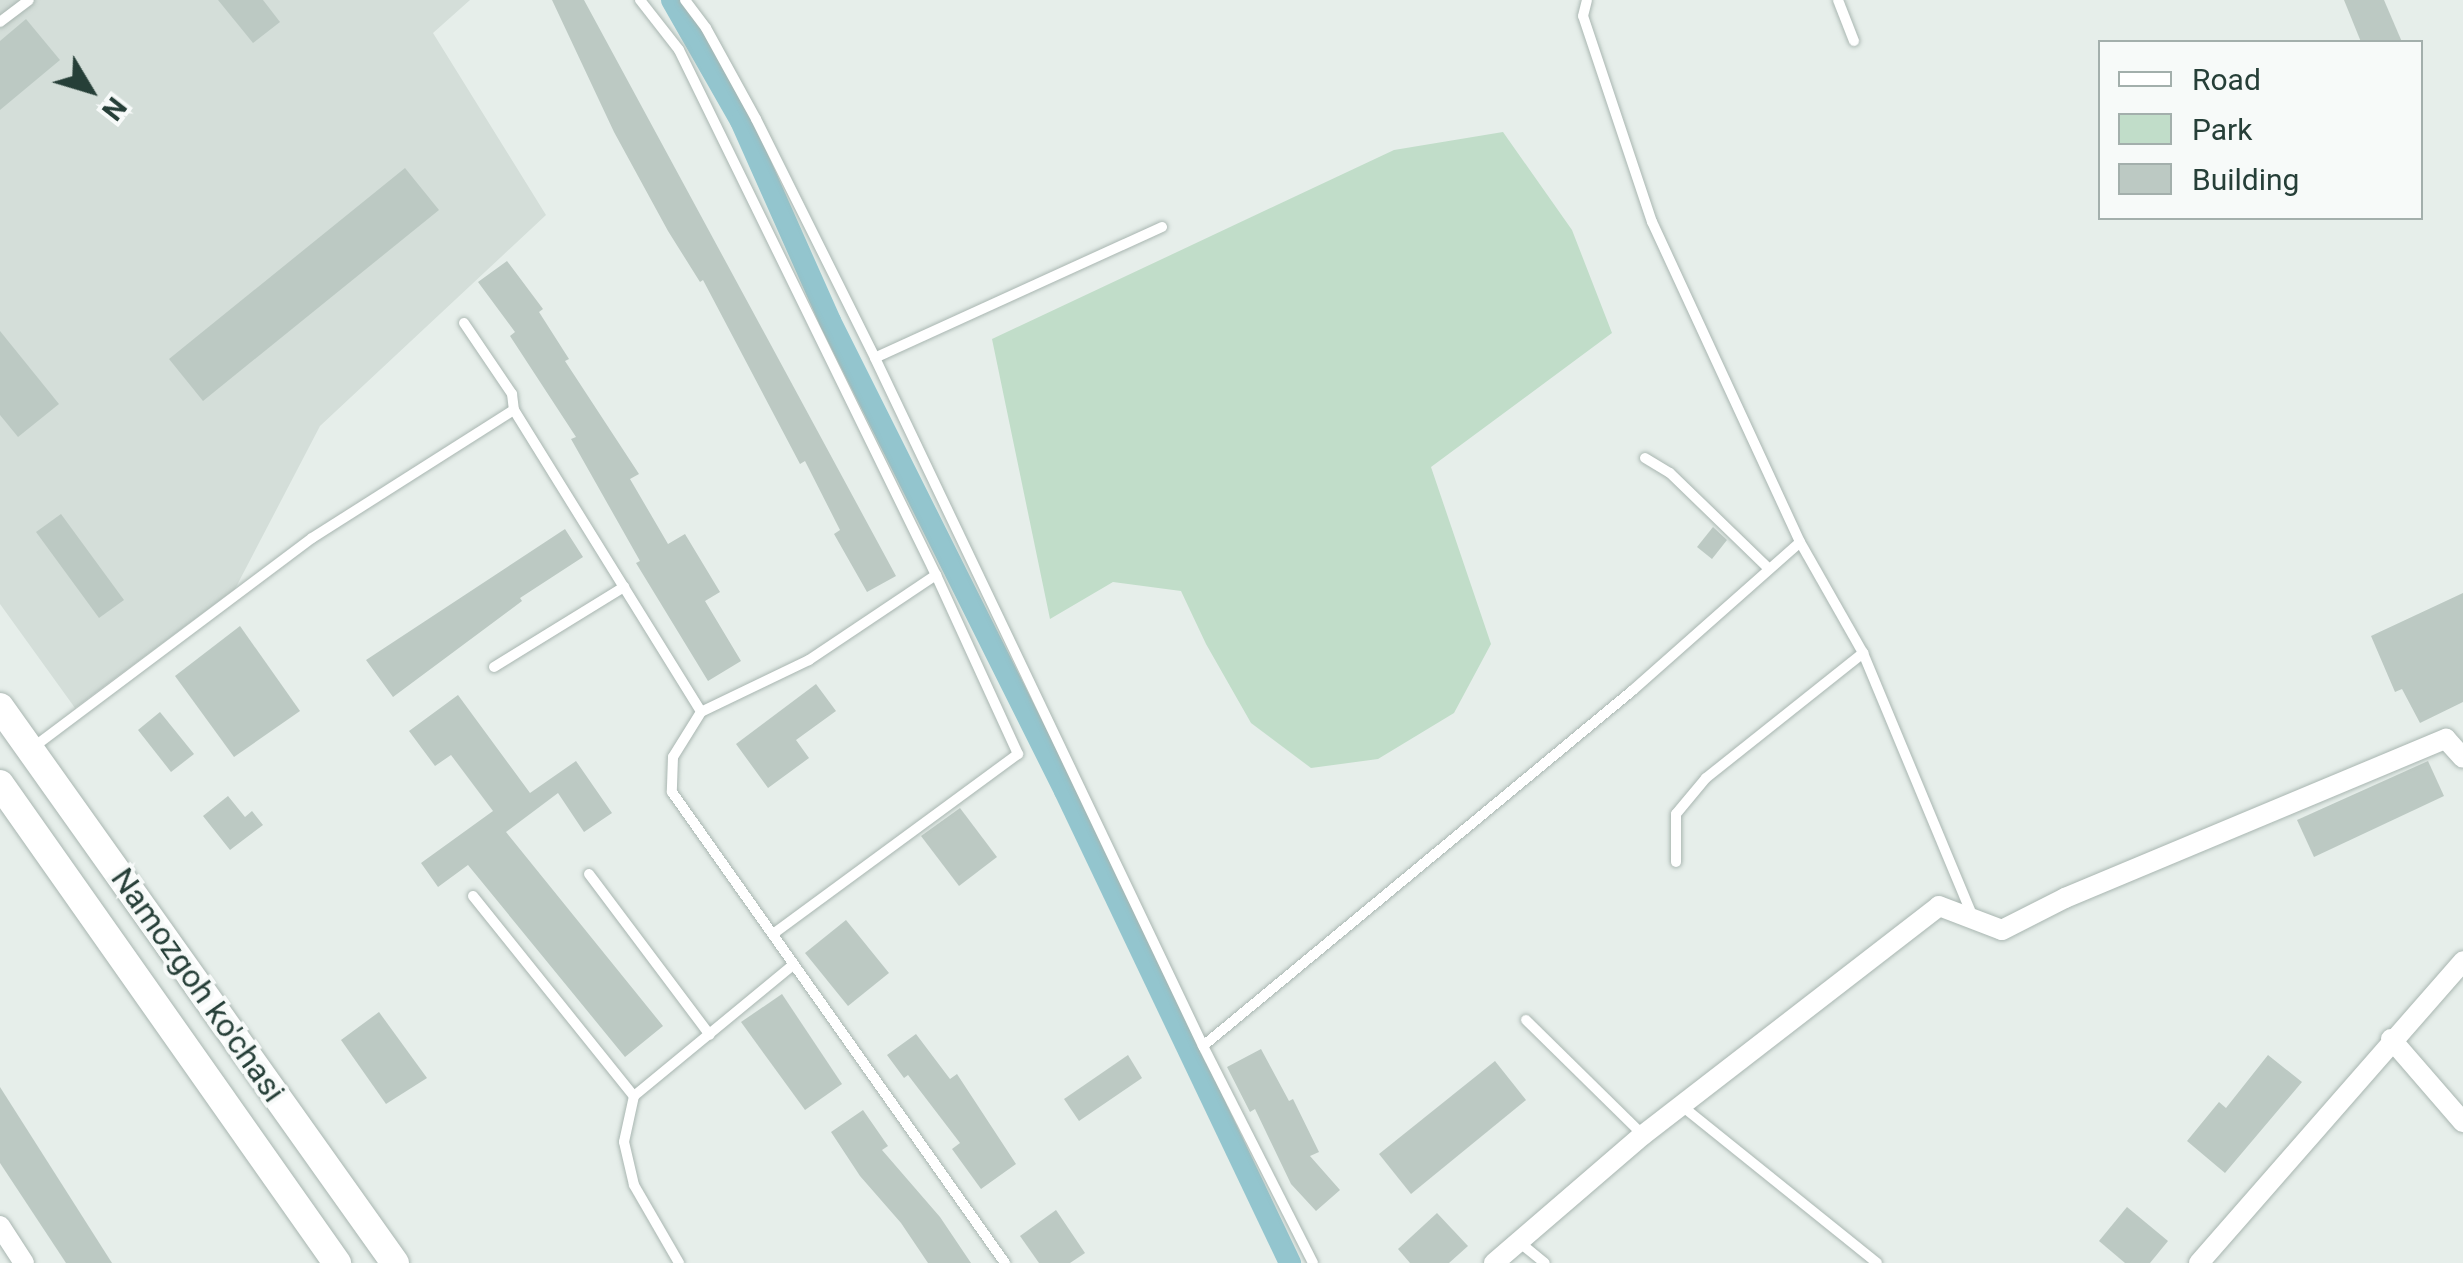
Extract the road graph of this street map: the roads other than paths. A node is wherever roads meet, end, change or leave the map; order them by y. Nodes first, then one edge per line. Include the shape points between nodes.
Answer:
1 (29, 0) edge
2 (640, 0) edge
3 (684, 0) edge
4 (1588, 0) edge
5 (1838, 0) edge
6 (0, 22) edge
7 (1854, 41) dead end
8 (1162, 226) dead end
9 (464, 323) dead end
10 (875, 358) junction
11 (514, 410) junction
12 (1645, 458) dead end
13 (1800, 542) junction
14 (1768, 567) junction
15 (936, 575) junction
16 (624, 587) junction
17 (1864, 653) junction
18 (494, 667) dead end
19 (0, 707) edge
20 (701, 712) junction
21 (30, 750) junction
22 (2463, 758) edge
23 (0, 784) edge
24 (1676, 862) dead end
25 (588, 874) dead end
26 (473, 896) dead end
27 (1974, 920) junction
28 (773, 934) junction
29 (2463, 961) edge
30 (794, 964) junction
31 (1526, 1020) dead end
32 (710, 1036) junction
33 (2391, 1040) junction
34 (1203, 1046) junction
35 (634, 1096) junction
36 (1681, 1106) junction
37 (2463, 1122) edge
38 (1642, 1135) junction
39 (0, 1226) edge
40 (1519, 1242) junction
41 (24, 1263) edge
42 (337, 1263) edge
43 (395, 1263) edge
44 (679, 1263) edge
45 (1005, 1263) edge
46 (1312, 1263) edge
47 (1494, 1263) edge
48 (1545, 1263) edge
49 (1877, 1263) edge
50 (2198, 1263) edge

1 - 6 lane
2 - 15 lane via 679,50
3 - 10 lane via 756,119
4 - 13 lane via 1583,16 1652,222
5 - 7 lane
8 - 10 lane
9 - 11 lane via 512,394
10 - 34 lane
11 - 16 lane
11 - 21 lane via 312,538
12 - 14 lane via 1670,473
13 - 14 lane
13 - 17 lane
14 - 34 lane via 1634,690
15 - 20 lane via 809,660
15 - 28 lane via 1018,754
16 - 18 lane
16 - 20 lane
17 - 24 lane via 1706,778 1676,814
17 - 27 lane
19 - 21 main road, Namozgoh ko'chasi
20 - 28 lane via 673,757 672,792
21 - 43 main road, Namozgoh ko'chasi
22 - 27 street via 2446,739 2002,930
23 - 42 main road, Namozgoh ko'chasi
25 - 32 lane
26 - 35 lane
27 - 36 street via 1939,906
28 - 30 lane
29 - 33 street
30 - 32 lane
30 - 45 lane
31 - 38 lane
32 - 35 lane
33 - 37 street
33 - 50 street
34 - 46 lane
35 - 44 lane via 624,1142 634,1184
36 - 38 street
36 - 49 lane
38 - 40 street
39 - 41 street
40 - 47 street
40 - 48 lane

